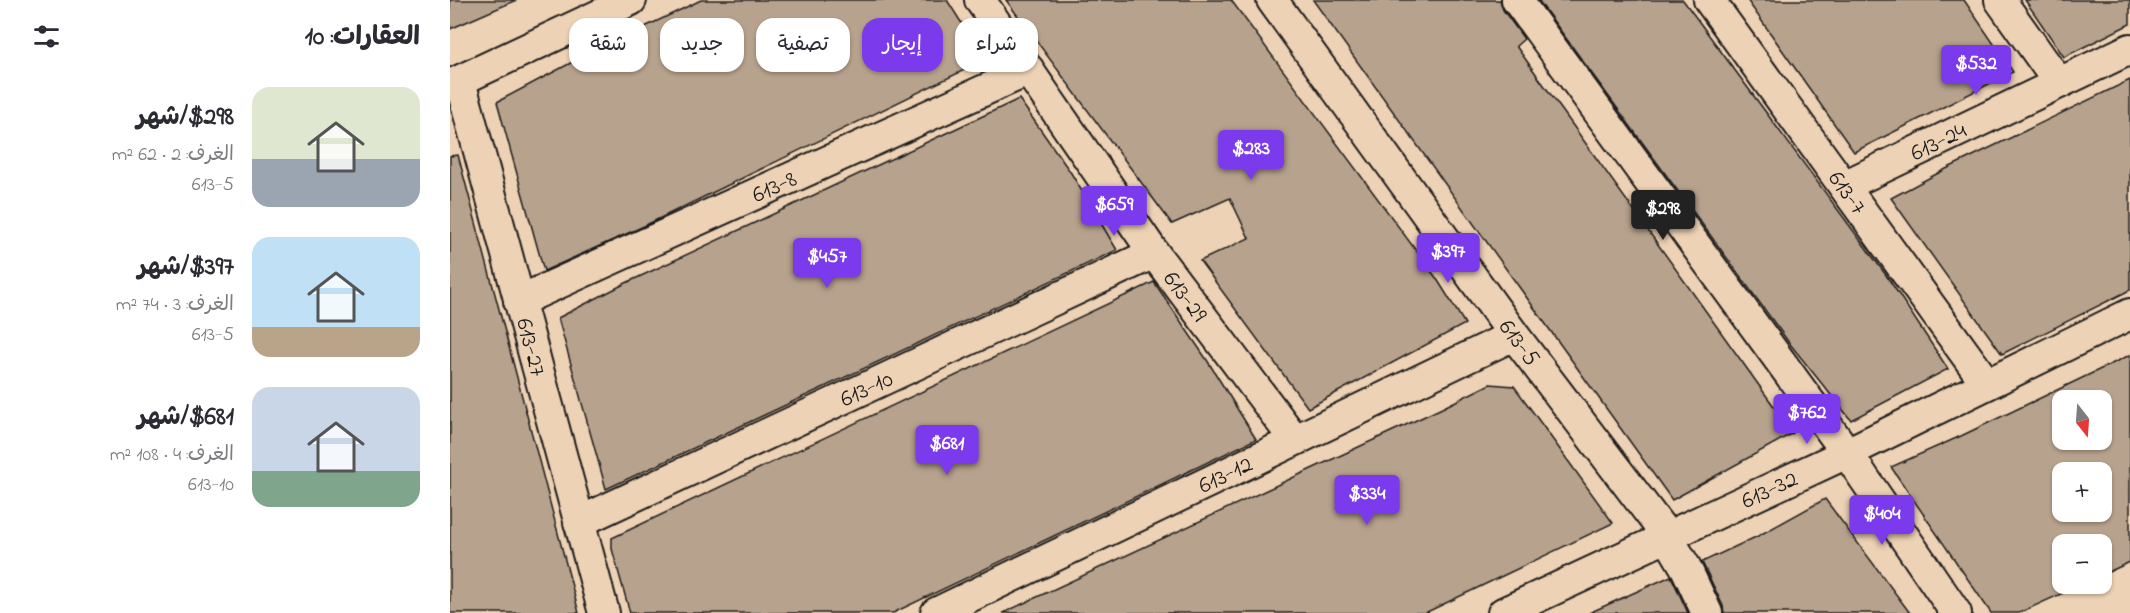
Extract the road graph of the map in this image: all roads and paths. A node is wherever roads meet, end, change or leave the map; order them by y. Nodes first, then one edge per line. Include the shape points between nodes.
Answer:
1 (631, 0) edge
2 (980, 0) edge
3 (1272, 0) edge
4 (1517, 0) edge
5 (1709, 0) edge
6 (2000, 0) edge
7 (993, 18) edge
8 (2130, 49) edge
9 (1025, 72) edge
10 (1030, 72) edge
11 (455, 83) edge
12 (2059, 83) junction
13 (1844, 186) junction
14 (1154, 253) junction
15 (519, 301) junction
16 (2130, 314) edge
17 (1514, 335) junction
18 (1987, 384) junction
19 (1294, 440) junction
20 (1847, 453) junction
21 (579, 522) junction
22 (1667, 536) junction
23 (951, 610) edge
24 (604, 613) edge
25 (1503, 613) edge
26 (1707, 613) edge
27 (1956, 613) edge

1 - 11 street
2 - 7 street, 613-29
3 - 17 street, 613-5
4 - 20 street
5 - 13 street, 613-7
6 - 12 street
8 - 12 street, 613-24
9 - 15 street, 613-8
10 - 14 street, 613-29
11 - 15 street, 613-27
12 - 13 street, 613-24
13 - 18 street, 613-7
14 - 19 street, 613-29
14 - 21 street, 613-10
15 - 21 street, 613-27
16 - 18 street, 613-32
17 - 19 street, 613-12
17 - 22 street, 613-5
18 - 20 street, 613-32
19 - 23 street, 613-12
20 - 22 street, 613-32
20 - 27 street
21 - 24 street, 613-27
22 - 25 street, 613-32
22 - 26 street, 613-5

